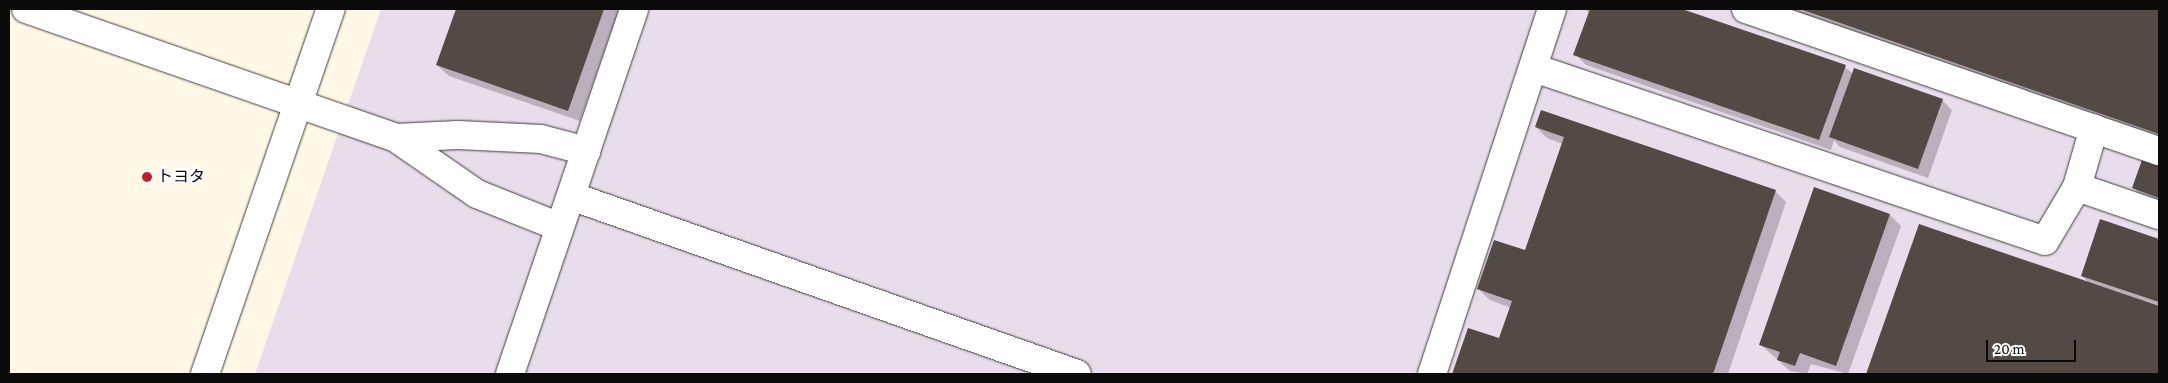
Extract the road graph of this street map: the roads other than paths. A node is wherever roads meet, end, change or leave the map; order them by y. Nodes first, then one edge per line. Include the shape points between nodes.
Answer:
1 (26, 9) edge
2 (331, 9) edge
3 (634, 9) edge
4 (1552, 9) edge
5 (1746, 9) edge
6 (54, 13) edge
7 (1534, 68) junction
8 (297, 105) junction
9 (2094, 128) junction
10 (396, 138) junction
11 (586, 151) junction
12 (2159, 151) edge
13 (2077, 187) junction
14 (571, 196) junction
15 (2159, 215) edge
16 (560, 226) junction
17 (205, 374) edge
18 (510, 374) edge
19 (1077, 374) edge
20 (1432, 374) edge

1 - 6 street
2 - 8 street
3 - 11 street
4 - 7 street
5 - 9 street
6 - 8 street
7 - 13 street via 2045,241
7 - 20 street
8 - 10 street
8 - 17 street
9 - 12 street
9 - 13 street
10 - 11 street via 458,135 541,139
10 - 16 street via 478,194
11 - 14 street
13 - 15 street
14 - 16 street
14 - 19 street
16 - 18 street

